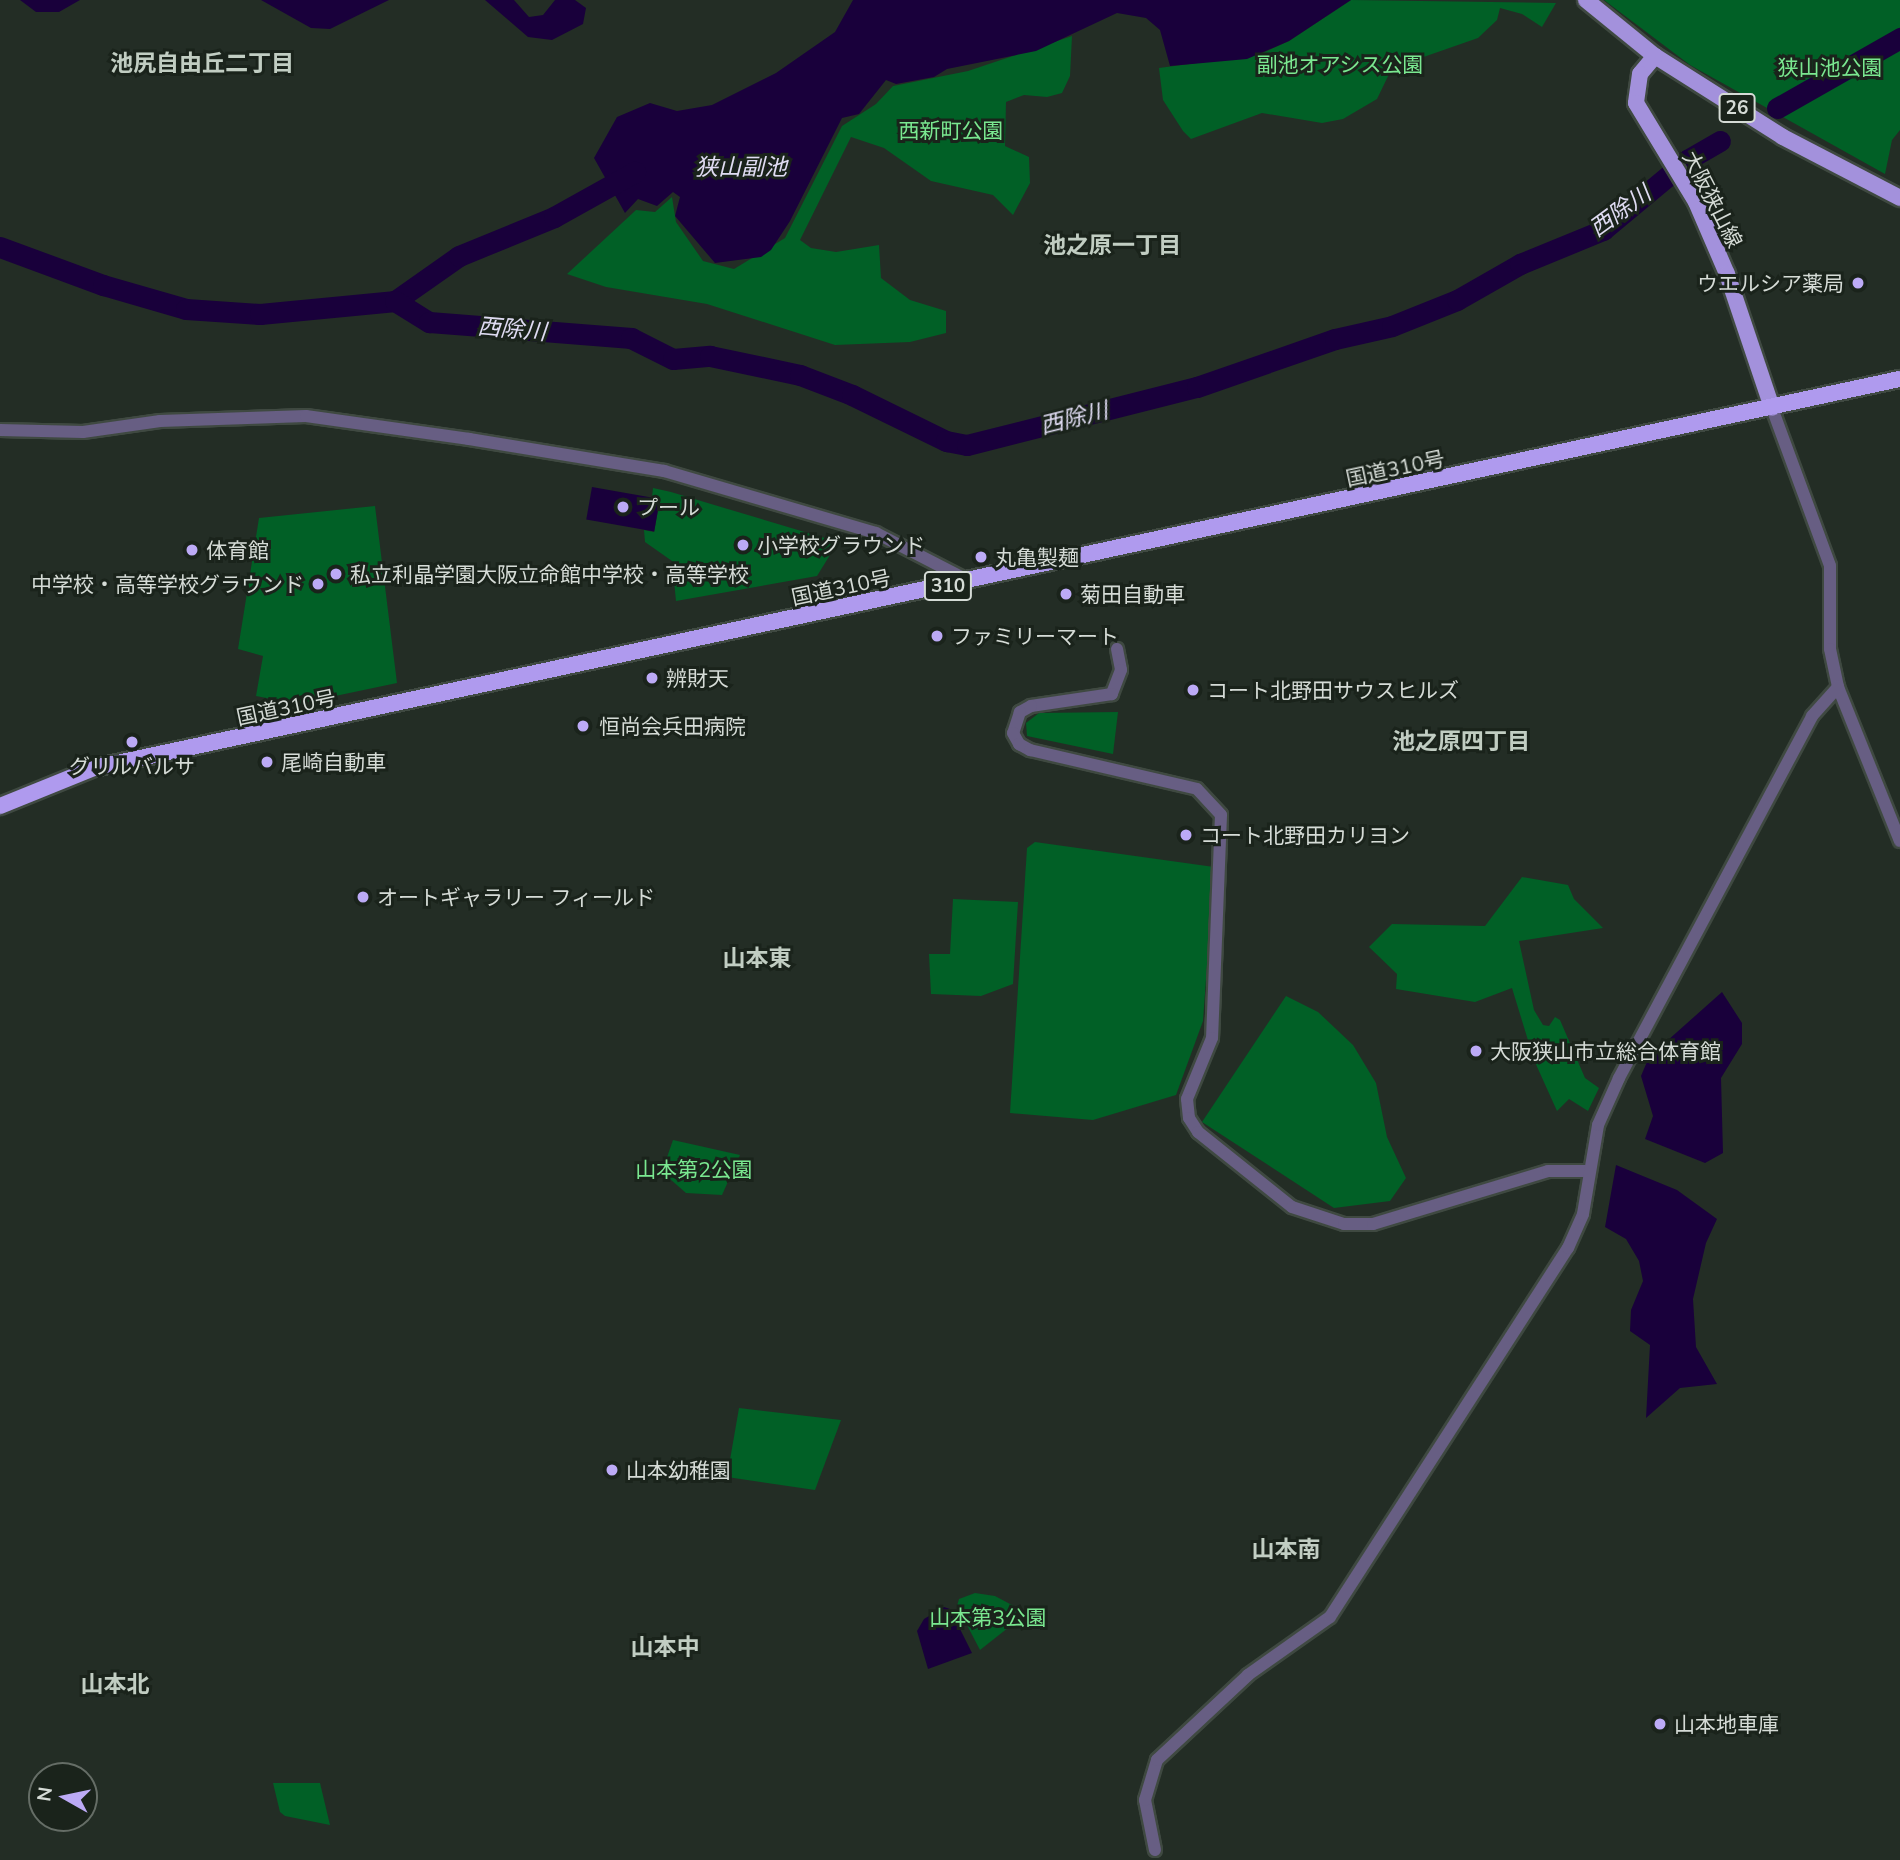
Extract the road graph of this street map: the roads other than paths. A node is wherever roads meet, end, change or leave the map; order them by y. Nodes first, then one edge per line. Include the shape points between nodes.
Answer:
1 (1586, 0) edge
2 (1655, 56) junction
3 (1900, 198) edge
4 (1900, 379) edge
5 (1772, 408) junction
6 (0, 430) edge
7 (970, 581) junction
8 (1117, 649) dead end
9 (1838, 687) junction
10 (0, 806) edge
11 (1900, 841) edge
12 (1589, 1171) junction
13 (1155, 1850) dead end

1 - 2 main road, 26
2 - 3 main road, 26 via 1783,137
2 - 5 main road, 大阪狭山線 via 1640,74 1636,103 1685,184 1727,274
4 - 5 highway, 国道310号 / 310
5 - 7 highway, 国道310号 / 310
5 - 9 street via 1830,566 1830,649
6 - 7 street via 83,432 160,421 306,416 469,439 664,471 876,533
7 - 10 highway, 国道310号 / 310 via 94,768
8 - 12 street via 1121,670 1112,694 1031,706 1020,712 1013,733 1018,744 1030,750 1197,789 1221,816 1212,1038 1187,1099 1189,1118 1198,1132 1292,1207 1344,1224 1373,1224 1548,1171
9 - 11 street
9 - 12 street via 1812,716 1619,1078 1598,1125
12 - 13 street via 1583,1214 1568,1248 1330,1617 1248,1675 1157,1760 1145,1800

